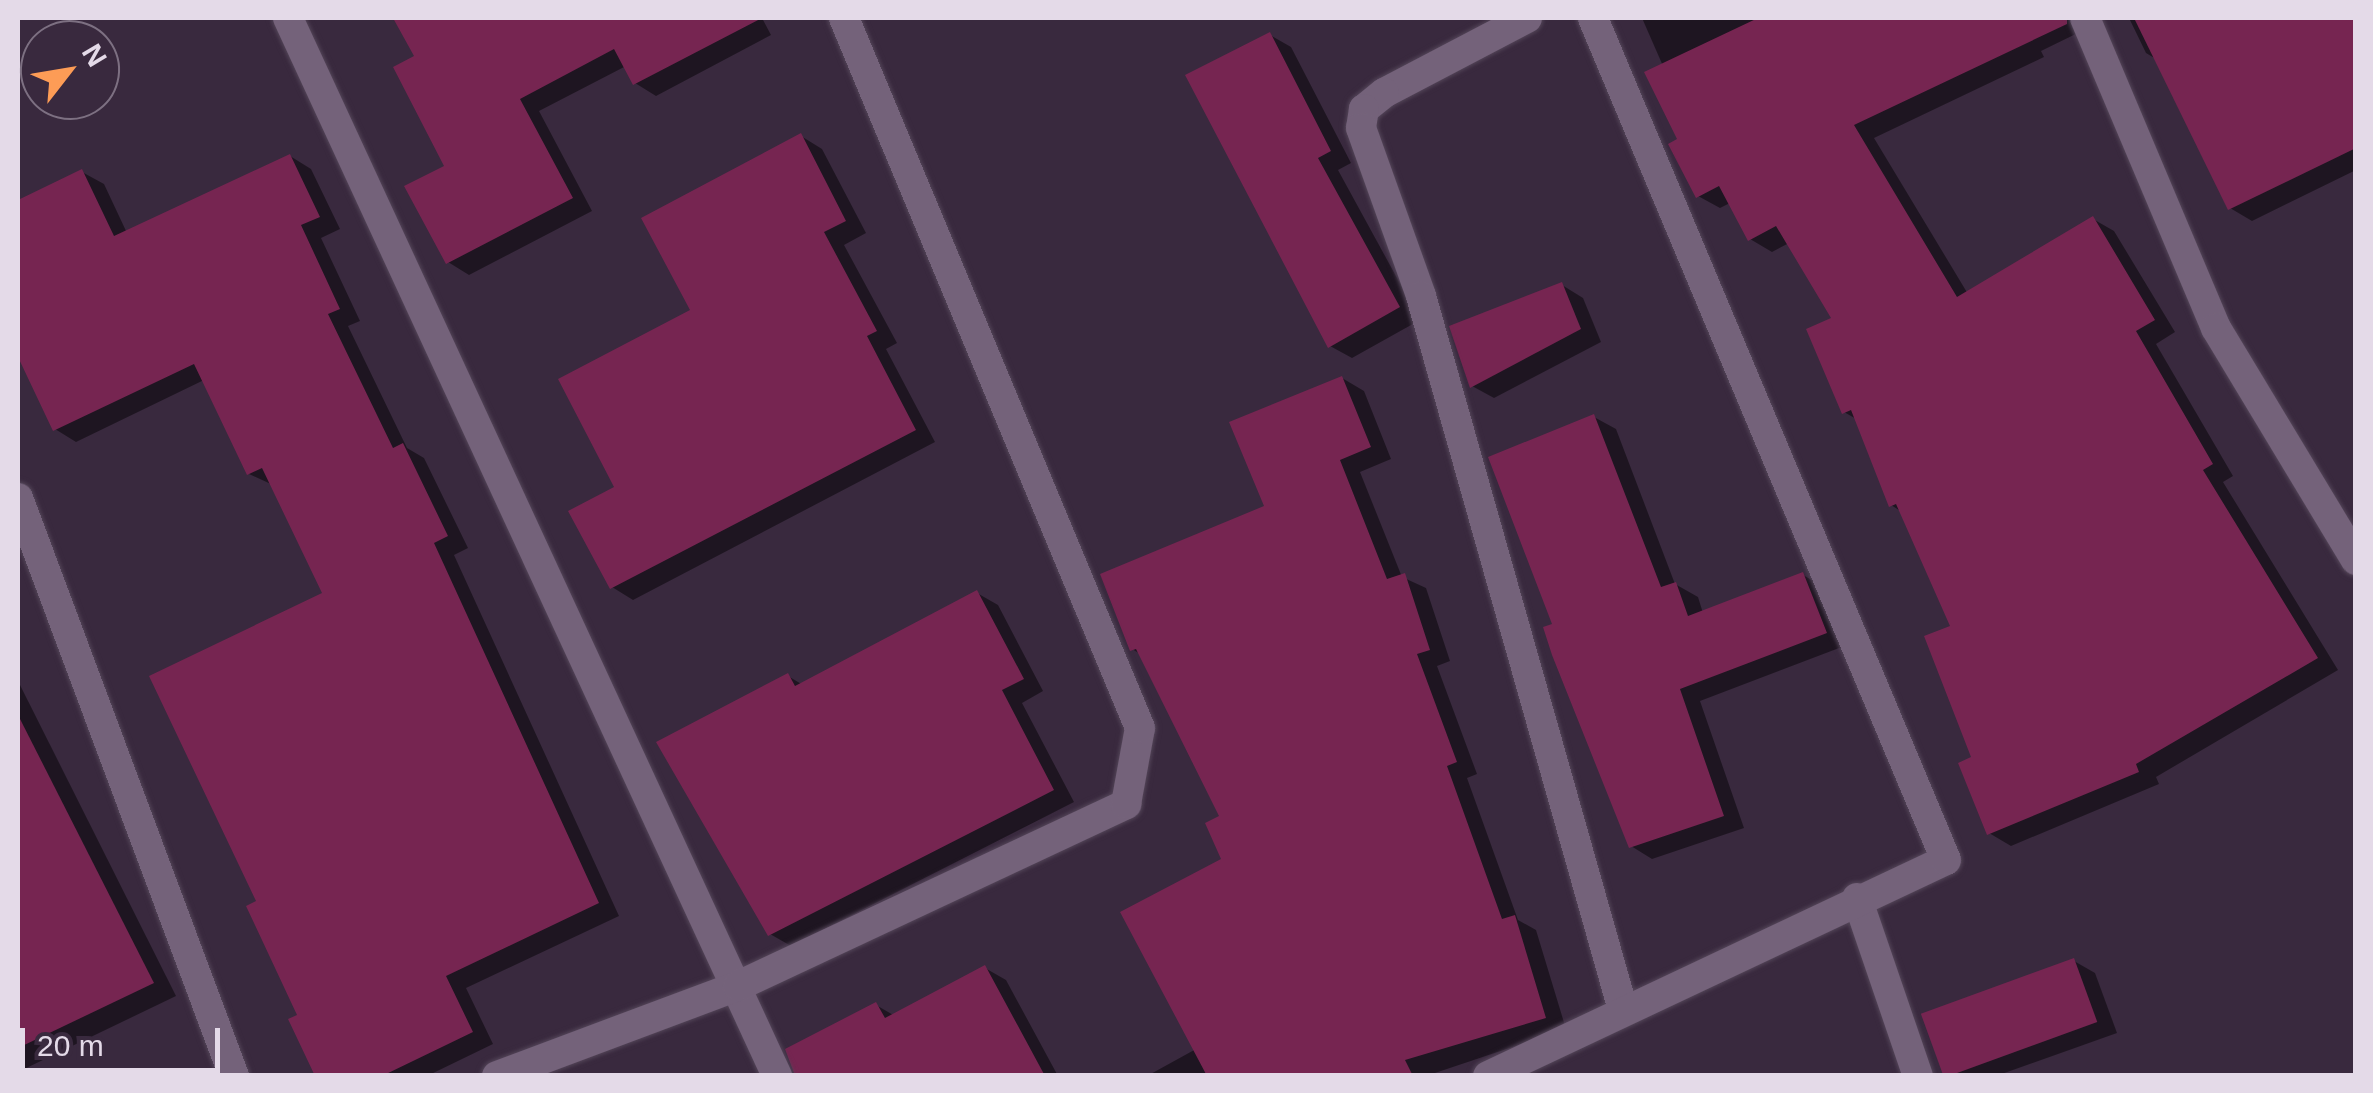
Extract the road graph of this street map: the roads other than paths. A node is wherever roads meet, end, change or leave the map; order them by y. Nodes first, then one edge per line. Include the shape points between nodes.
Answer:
1 (288, 18) edge
2 (844, 18) edge
3 (1527, 18) edge
4 (2085, 18) edge
5 (1600, 20) edge
6 (18, 498) edge
7 (2356, 560) edge
8 (1857, 898) junction
9 (738, 986) junction
10 (1622, 1010) junction
11 (1501, 1071) edge
12 (234, 1076) edge
13 (497, 1076) edge
14 (777, 1076) edge
15 (1918, 1076) edge

1 - 9 street
2 - 9 street via 1140,728 1126,804
3 - 10 street via 1384,93 1364,109 1361,128 1421,296
4 - 7 street via 2216,328
5 - 8 street via 1946,860
6 - 12 street
8 - 10 street
8 - 15 street
9 - 13 street
9 - 14 street
10 - 11 street

